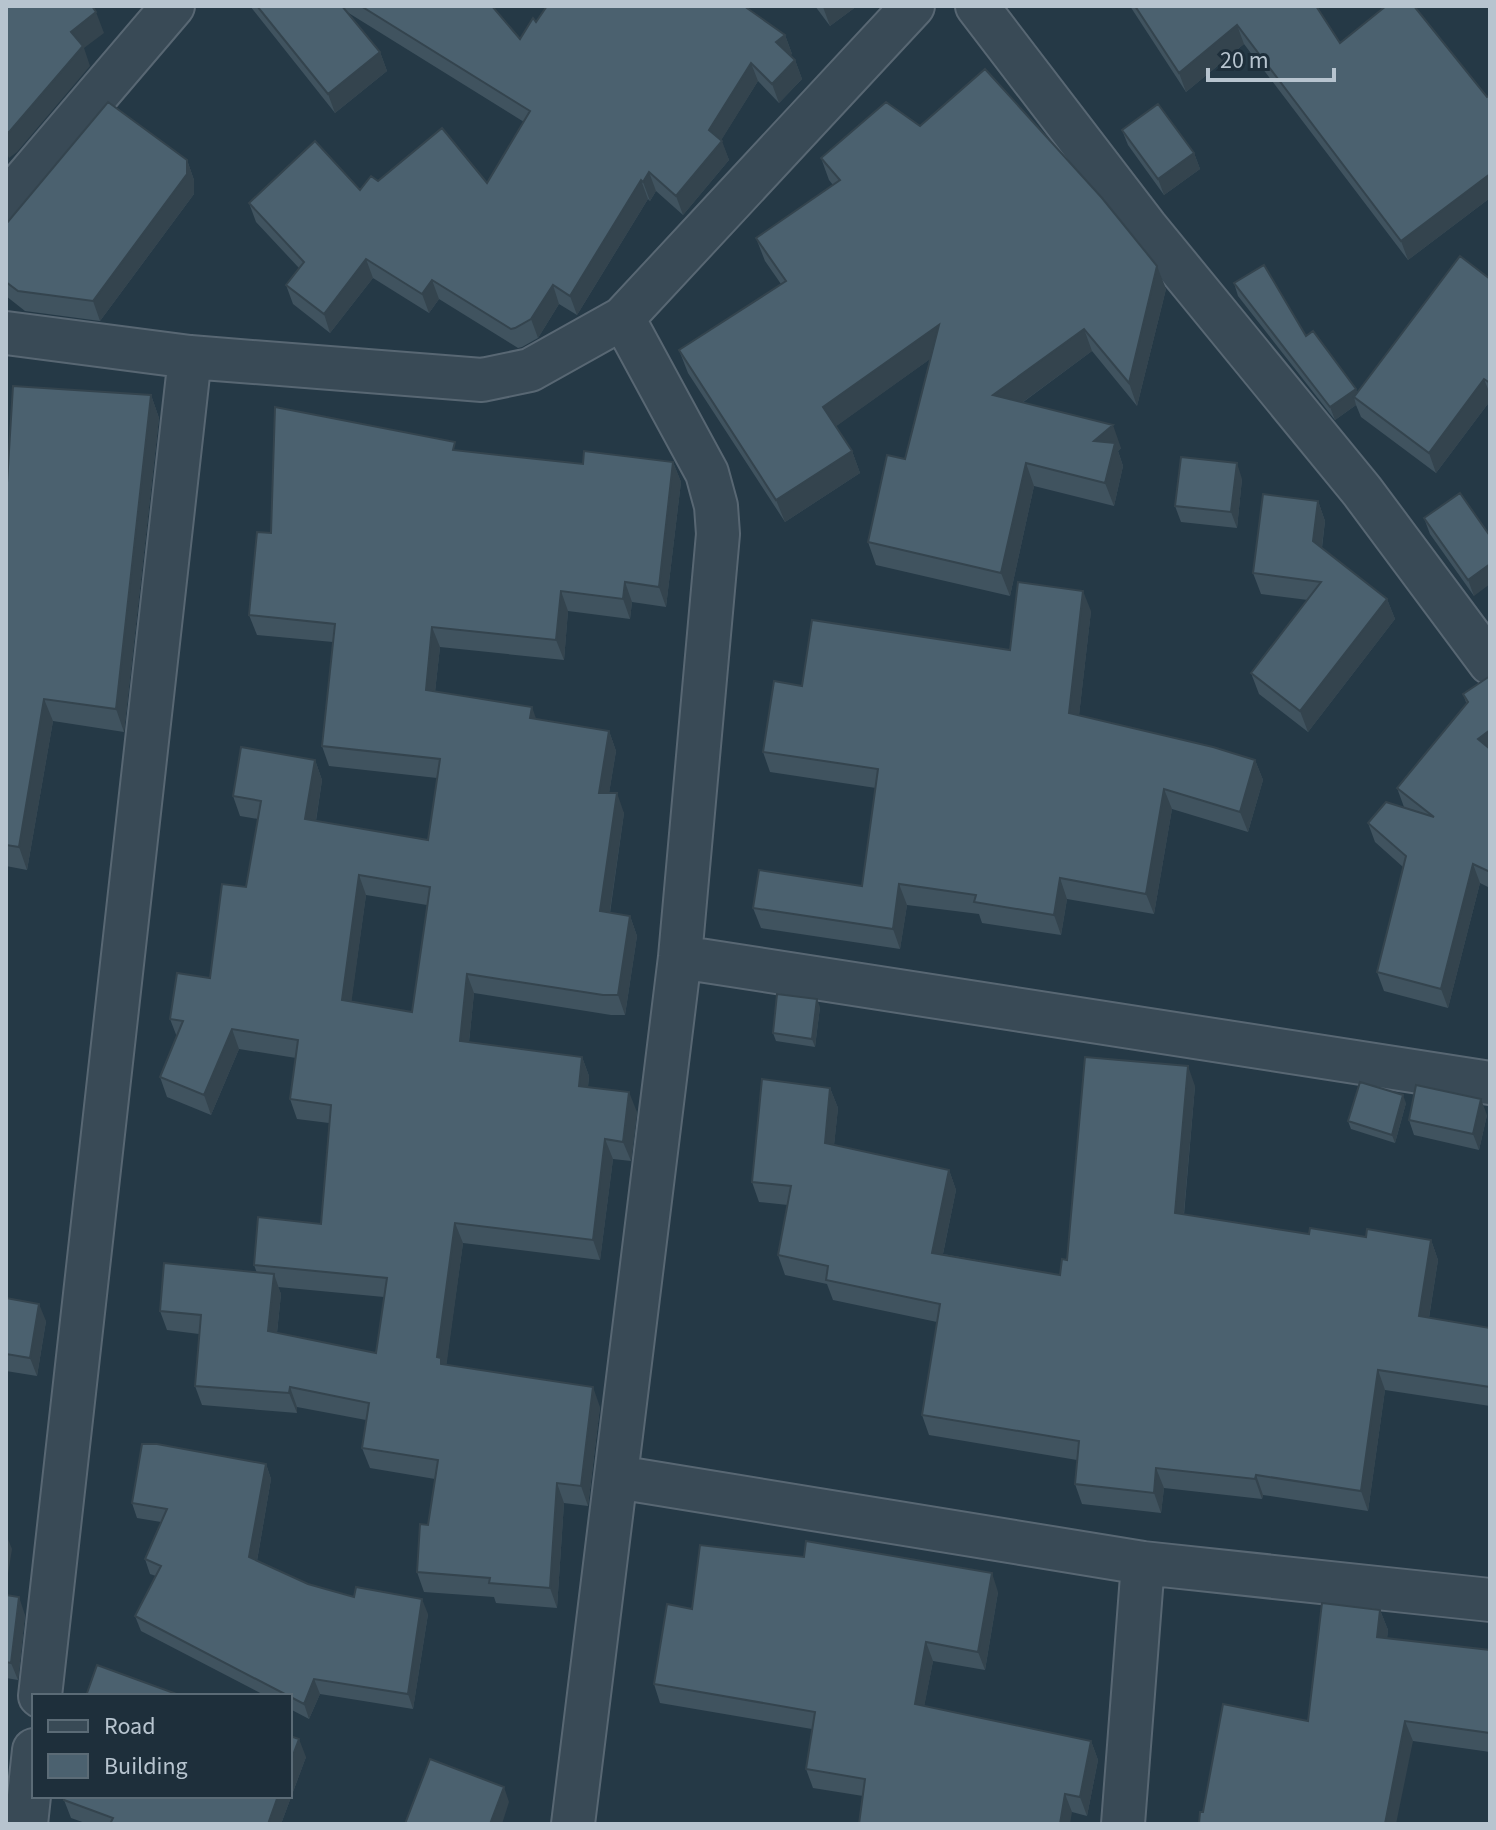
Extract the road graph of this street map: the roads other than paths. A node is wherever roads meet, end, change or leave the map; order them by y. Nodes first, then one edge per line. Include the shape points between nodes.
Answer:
1 (173, 6) edge
2 (913, 6) edge
3 (977, 6) edge
4 (6, 202) edge
5 (623, 318) junction
6 (6, 333) edge
7 (190, 357) junction
8 (1490, 663) edge
9 (680, 957) junction
10 (1490, 1083) edge
11 (617, 1477) junction
12 (1143, 1563) junction
13 (1490, 1600) edge
14 (40, 1694) edge
15 (32, 1768) edge
16 (26, 1824) edge
17 (573, 1824) edge
18 (1123, 1824) edge

1 - 4 street
2 - 5 street
3 - 8 street via 1146,227 1362,491
5 - 7 street via 530,370 482,380
5 - 9 street via 707,473 716,506 718,534
6 - 7 street
7 - 14 street
9 - 10 street
9 - 11 street
11 - 12 street
11 - 17 street
12 - 13 street
12 - 18 street
15 - 16 street

